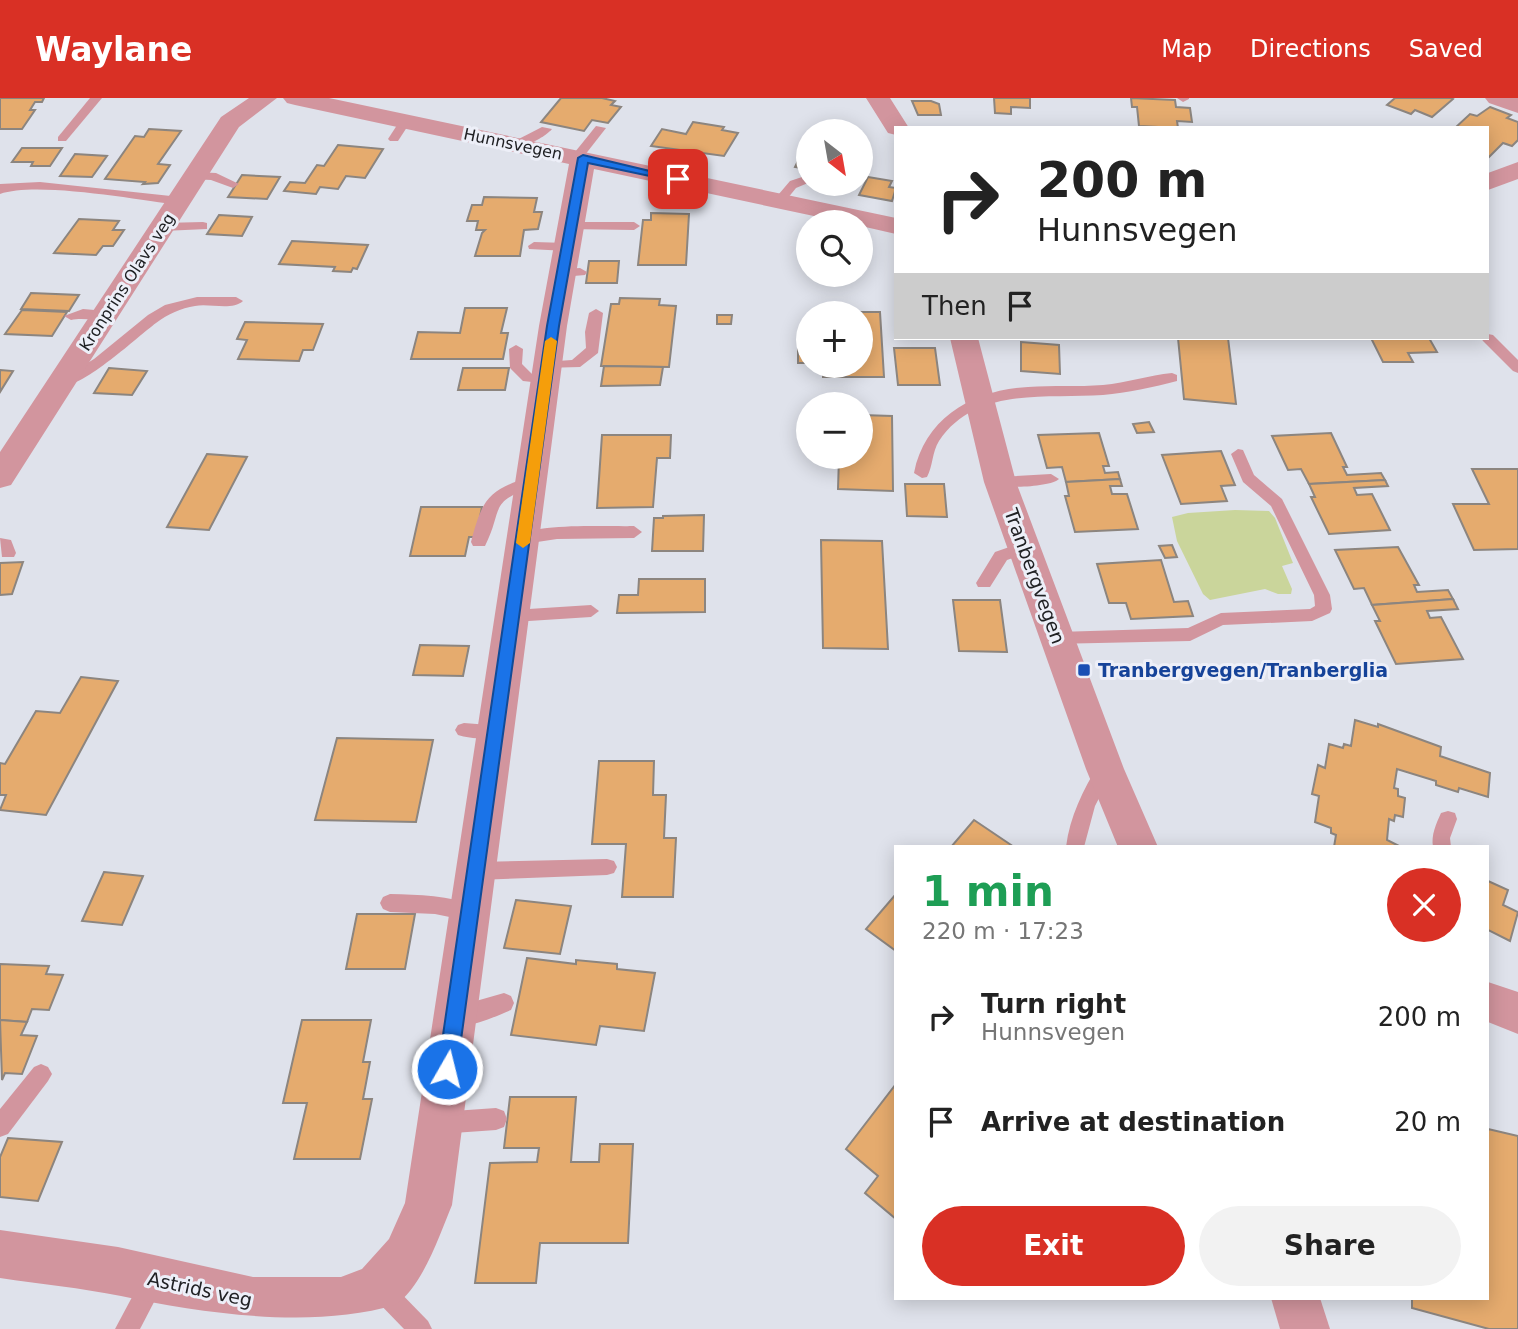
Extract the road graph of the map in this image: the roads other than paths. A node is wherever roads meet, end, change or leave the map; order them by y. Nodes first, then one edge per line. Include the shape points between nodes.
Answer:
1 (96, 98) edge
2 (265, 98) edge
3 (295, 98) edge
4 (878, 98) edge
5 (1497, 98) edge
6 (343, 103) edge
7 (1518, 106) edge
8 (896, 126) edge
9 (546, 129) dead end
10 (62, 139) dead end
11 (515, 144) junction
12 (587, 148) junction
13 (692, 158) dead end
14 (1518, 170) edge
15 (652, 173) junction
16 (196, 176) junction
17 (796, 181) edge
18 (1489, 182) edge
19 (233, 184) dead end
20 (0, 190) edge
21 (1518, 196) edge
22 (180, 201) junction
23 (779, 201) junction
24 (203, 226) dead end
25 (634, 226) dead end
26 (894, 226) edge
27 (163, 227) junction
28 (563, 253) junction
29 (236, 302) dead end
30 (596, 313) dead end
31 (106, 315) junction
32 (71, 316) dead end
33 (1489, 339) edge
34 (965, 340) edge
35 (536, 365) junction
36 (1518, 368) edge
37 (1172, 378) dead end
38 (62, 383) junction
39 (981, 401) junction
40 (1238, 454) dead end
41 (3, 468) edge
42 (922, 473) dead end
43 (1051, 479) dead end
44 (531, 482) junction
45 (1000, 482) junction
46 (634, 532) dead end
47 (524, 538) junction
48 (479, 542) dead end
49 (1024, 548) junction
50 (984, 583) dead end
51 (591, 611) dead end
52 (513, 616) junction
53 (1058, 639) junction
54 (1105, 769) junction
55 (1448, 819) dead end
56 (1075, 845) edge
57 (1137, 845) edge
58 (1442, 845) edge
59 (607, 867) dead end
60 (476, 871) junction
61 (390, 903) dead end
62 (470, 912) junction
63 (1489, 1002) edge
64 (504, 1003) dead end
65 (1518, 1013) edge
66 (455, 1016) junction
67 (41, 1074) dead end
68 (496, 1119) dead end
69 (439, 1123) junction
70 (0, 1126) edge
71 (0, 1254) edge
72 (154, 1279) junction
73 (379, 1287) junction
74 (1296, 1300) edge
75 (127, 1329) edge
76 (420, 1329) edge
77 (1305, 1329) edge

1 - 10 lane
2 - 16 street, Kronprins Olavs veg via 230,122
3 - 6 street, Hunnsvegen
4 - 8 street
5 - 7 street
6 - 11 street, Hunnsvegen via 400,130
9 - 11 lane
11 - 12 street, Hunnsvegen
12 - 15 street, Hunnsvegen
12 - 28 street, Astrids veg
13 - 15 lane via 662,161
14 - 18 street
15 - 23 street, Hunnsvegen
16 - 19 lane
16 - 22 street, Kronprins Olavs veg
17 - 23 lane
18 - 21 street
20 - 22 lane via 40,186
22 - 27 street, Kronprins Olavs veg
23 - 26 street, Hunnsvegen
24 - 27 lane
25 - 28 lane
27 - 31 street, Kronprins Olavs veg
28 - 35 street, Astrids veg
29 - 38 lane via 197,301 170,308 99,362
30 - 35 lane via 593,350 575,364
31 - 32 lane
31 - 38 street, Kronprins Olavs veg
33 - 36 lane
34 - 39 street, Tranbergvegen
35 - 44 street, Astrids veg
37 - 39 lane via 1105,390 1006,392
38 - 41 street, Kronprins Olavs veg
39 - 42 lane via 935,432
39 - 45 street, Tranbergvegen
40 - 53 lane via 1248,478 1277,503 1322,595 1324,609 1312,615 1221,619 1190,634
43 - 45 lane
44 - 47 street, Astrids veg
44 - 48 lane via 503,491 489,506
45 - 49 street, Tranbergvegen
46 - 47 lane
47 - 52 street, Astrids veg
49 - 50 lane via 1001,556
49 - 53 street, Tranbergvegen
51 - 52 lane
52 - 60 street, Astrids veg via 480,730
53 - 54 street, Tranbergvegen
54 - 56 lane via 1088,797
54 - 57 street, Tranbergvegen
55 - 58 lane
59 - 60 lane
60 - 62 street, Astrids veg
61 - 62 lane
62 - 66 street, Astrids veg
63 - 65 street
64 - 66 lane
66 - 69 street, Astrids veg
67 - 70 lane
68 - 69 lane
69 - 73 street, Astrids veg via 428,1205 405,1256
71 - 72 street, Astrids veg
72 - 73 street, Astrids veg via 253,1302 341,1302
72 - 75 lane
73 - 76 lane
74 - 77 street

